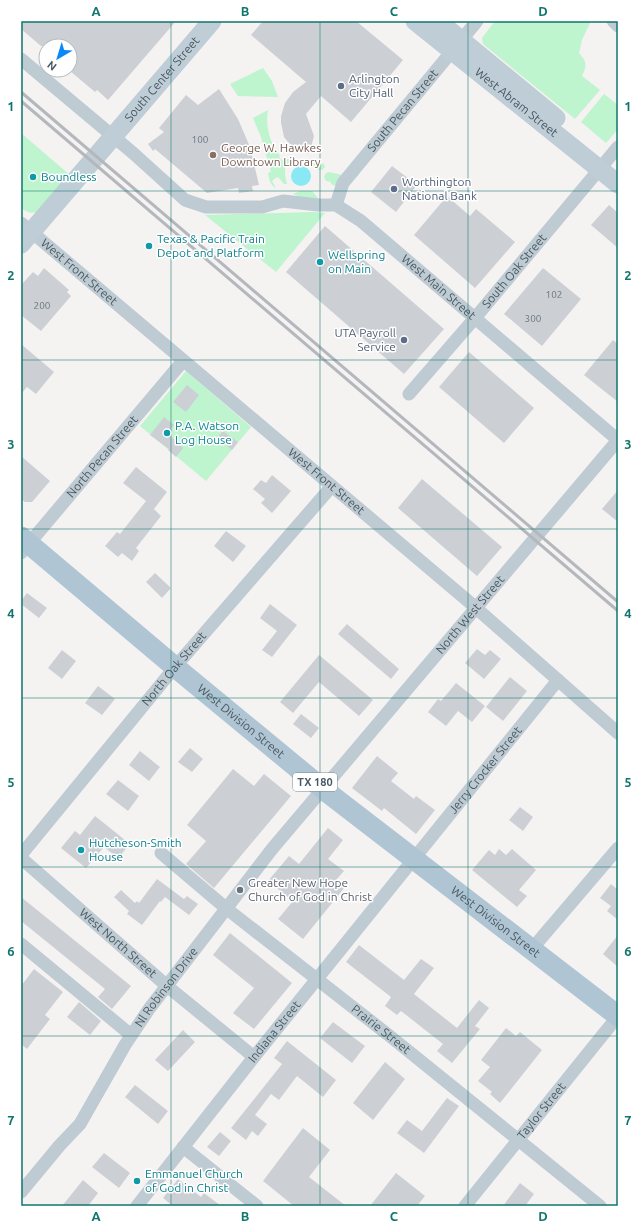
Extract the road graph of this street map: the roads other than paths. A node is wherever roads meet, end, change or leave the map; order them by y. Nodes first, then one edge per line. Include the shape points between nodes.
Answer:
1 (212, 21) edge
2 (415, 21) edge
3 (438, 21) edge
4 (477, 21) edge
5 (612, 21) edge
6 (618, 26) edge
7 (456, 46) junction
8 (21, 60) edge
9 (113, 137) junction
10 (611, 161) edge
11 (618, 184) edge
12 (336, 205) junction
13 (25, 233) edge
14 (475, 318) junction
15 (183, 360) junction
16 (409, 394) dead end
17 (618, 440) edge
18 (332, 486) junction
19 (24, 545) edge
20 (476, 609) junction
21 (175, 668) junction
22 (558, 680) junction
23 (618, 733) edge
24 (323, 789) junction
25 (618, 848) edge
26 (161, 853) dead end
27 (21, 856) edge
28 (414, 859) junction
29 (226, 909) junction
30 (21, 944) edge
31 (531, 950) junction
32 (317, 979) junction
33 (167, 986) junction
34 (618, 1016) edge
35 (132, 1035) junction
36 (254, 1057) junction
37 (519, 1140) junction
38 (183, 1147) junction
39 (21, 1192) edge
40 (137, 1206) edge
41 (257, 1206) edge
42 (465, 1206) edge
43 (600, 1206) edge

1 - 9 main road, South Center Street
2 - 7 main road, West Abram Street
3 - 7 main road, West Abram Street
4 - 7 street, South Pecan Street
5 - 6 street
7 - 10 main road, West Abram Street
7 - 12 street, South Pecan Street via 343,183
8 - 9 street
9 - 12 street via 185,200 206,208 262,207 283,201
9 - 13 main road, South Center Street
10 - 11 main road, West Abram Street
10 - 14 street, South Oak Street
12 - 14 street, West Main Street via 361,221
13 - 15 street, West Front Street
14 - 16 street, South Oak Street
14 - 17 street, West Main Street
15 - 18 street, West Front Street
15 - 19 street, North Pecan Street
17 - 20 street, North West Street
18 - 20 street, West Front Street
18 - 21 street, North Oak Street
19 - 21 main road, West Division Street / TX 180
20 - 22 street, West Front Street
20 - 24 street, North West Street
21 - 24 main road, West Division Street / TX 180
21 - 27 street, North Oak Street
22 - 23 street, West Front Street
22 - 28 street, Jerry Crocker Street
24 - 28 main road, West Division Street / TX 180
24 - 29 street, Nl Robinson Drive
25 - 31 street
26 - 29 street, Prairie Street
27 - 33 street, West North Street
28 - 31 main road, West Division Street / TX 180
28 - 32 street, Indiana Street
29 - 32 street, Prairie Street
29 - 33 street, Nl Robinson Drive
30 - 35 street
31 - 34 main road, West Division Street / TX 180
32 - 36 street, Indiana Street
32 - 37 street, Prairie Street
33 - 35 street, Nl Robinson Drive
33 - 36 street, West North Street
34 - 37 street, Taylor Street
35 - 39 street, Nl Robinson Drive via 80,1124
36 - 38 street, Indiana Street
37 - 42 street, Taylor Street
37 - 43 street, Prairie Street
38 - 40 street, Indiana Street
38 - 41 street

